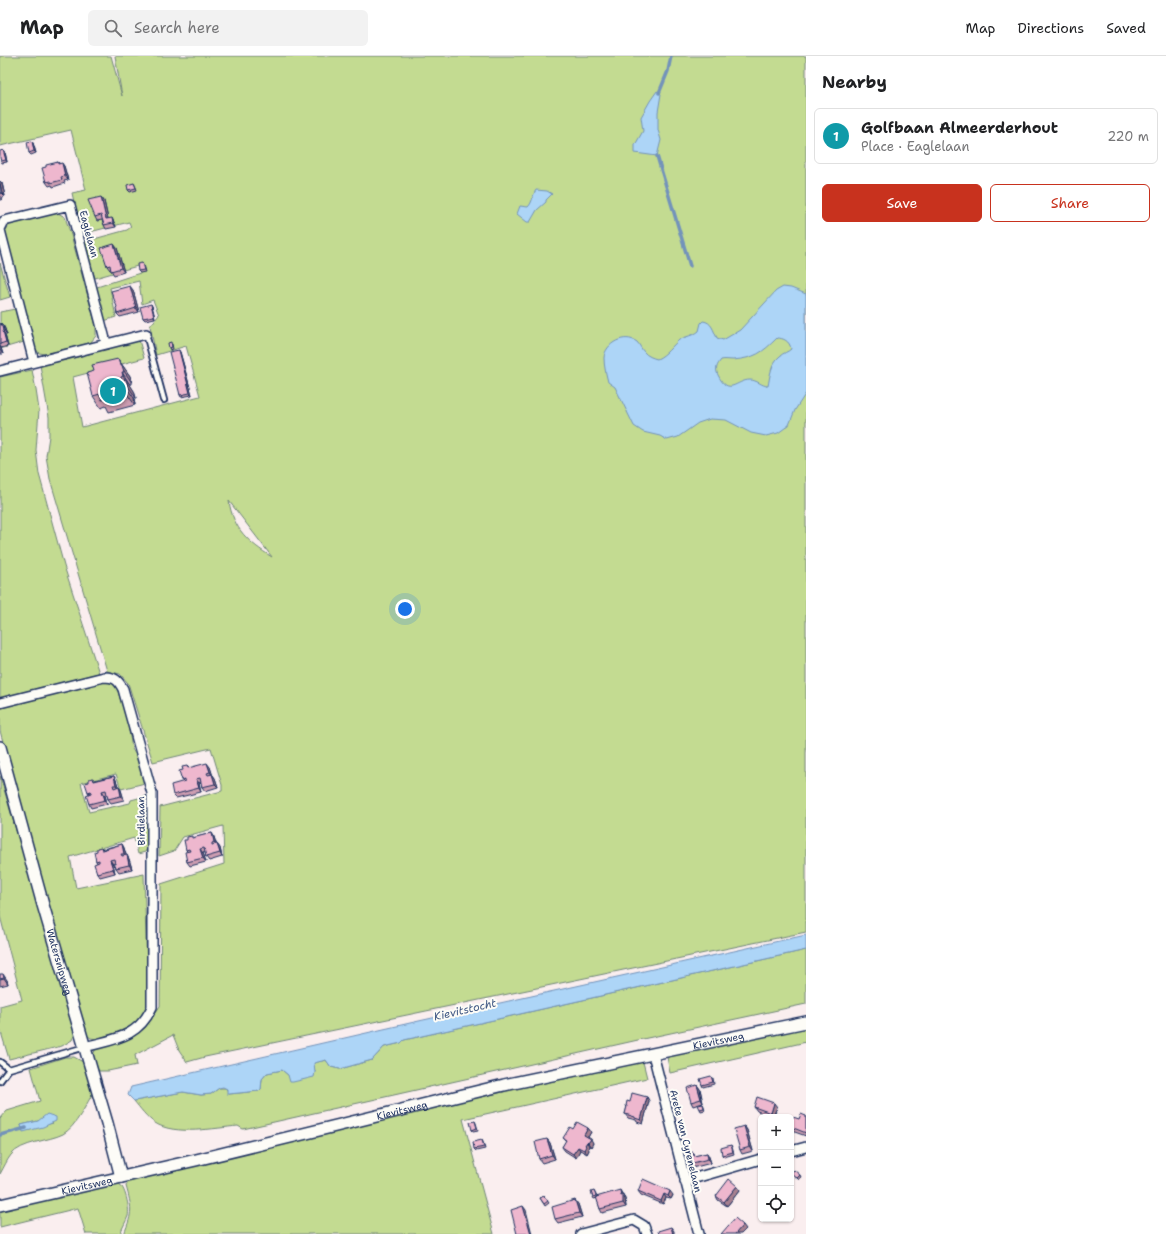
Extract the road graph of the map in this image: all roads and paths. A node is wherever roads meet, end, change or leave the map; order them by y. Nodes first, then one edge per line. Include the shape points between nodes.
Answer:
1 (0, 230) edge
2 (146, 334) joint
3 (106, 343) junction
4 (34, 362) junction
5 (0, 371) edge
6 (164, 400) dead end
7 (0, 703) edge
8 (0, 747) edge
9 (806, 1022) edge
10 (85, 1047) junction
11 (653, 1054) junction
12 (0, 1062) edge
13 (9, 1069) junction
14 (0, 1081) edge
15 (806, 1147) edge
16 (794, 1150) edge
17 (758, 1160) edge
18 (121, 1176) junction
19 (685, 1181) junction
20 (0, 1205) edge
21 (581, 1234) edge
22 (646, 1234) edge
23 (698, 1234) edge

1 - 3 street, Eaglelaan via 4,221 70,205
1 - 4 street, Eaglelaan
2 - 3 street
2 - 6 lane
3 - 4 street
4 - 5 street
7 - 10 street, Birdielaan via 104,677 114,677 123,690 152,793 152,1007 139,1028 127,1035
8 - 10 street, Watersnipweg
9 - 11 street, Kievitsweg
10 - 13 lane
10 - 18 street, Watersnipweg
11 - 18 street, Kievitsweg via 504,1085
11 - 19 street, Arete van Cyrenelaan
12 - 13 lane
13 - 14 lane
15 - 16 street
17 - 19 street
18 - 20 street, Kievitsweg
19 - 23 street, Arete van Cyrenelaan
21 - 22 street via 634,1220 644,1226

